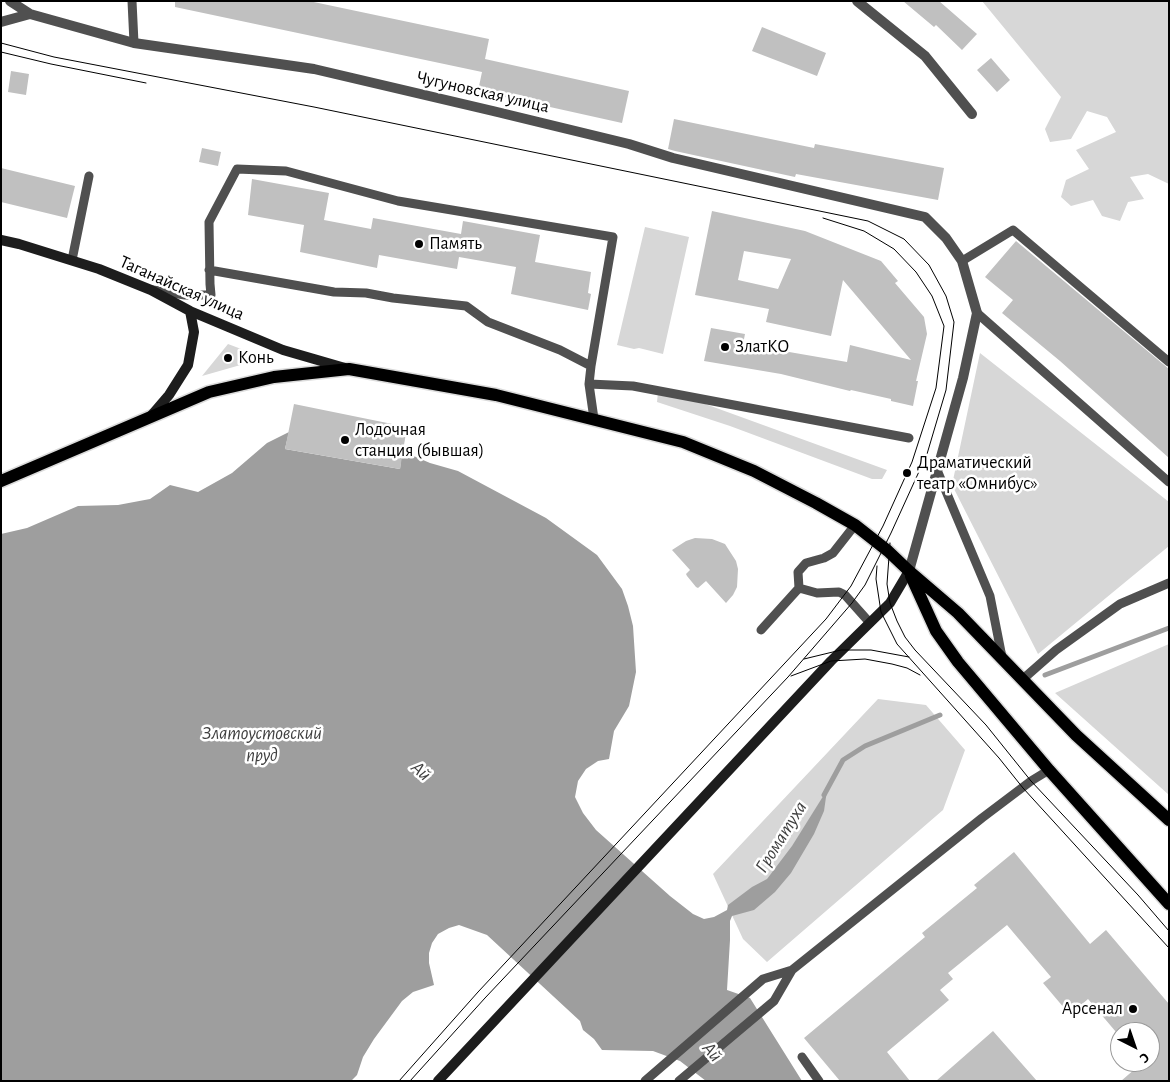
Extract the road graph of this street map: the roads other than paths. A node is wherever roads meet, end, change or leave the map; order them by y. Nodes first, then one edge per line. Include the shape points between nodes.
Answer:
1 (10, 1) edge
2 (132, 1) edge
3 (857, 1) edge
4 (30, 14) junction
5 (1, 22) edge
6 (134, 42) junction
7 (972, 114) dead end
8 (89, 176) dead end
9 (1, 240) edge
10 (72, 260) junction
11 (962, 261) junction
12 (209, 270) junction
13 (151, 290) junction
14 (190, 311) junction
15 (977, 313) junction
16 (1169, 362) edge
17 (591, 366) junction
18 (348, 369) junction
19 (589, 384) junction
20 (149, 418) junction
21 (594, 419) junction
22 (909, 438) dead end
23 (937, 470) junction
24 (1, 480) edge
25 (1169, 482) edge
26 (855, 525) junction
27 (909, 571) junction
28 (1169, 583) edge
29 (799, 588) junction
30 (870, 622) junction
31 (761, 630) dead end
32 (1002, 656) junction
33 (1023, 680) junction
34 (1049, 770) junction
35 (1169, 820) edge
36 (1169, 904) edge
37 (792, 970) junction
38 (802, 1057) dead end
39 (648, 1078) edge
40 (444, 1079) edge
41 (679, 1081) edge
42 (819, 1081) edge

1 - 4 street, Чугуновская улица
2 - 6 lane
3 - 7 street via 925,56
4 - 5 street
4 - 6 street, Чугуновская улица
6 - 11 street, Чугуновская улица via 314,69 925,217 946,238
8 - 10 lane
9 - 10 main road, Таганайская улица
10 - 13 main road, Таганайская улица
11 - 15 street
11 - 16 lane via 1013,230
12 - 13 lane via 212,295
12 - 17 lane via 334,292 466,306 488,322 560,350
12 - 17 lane via 209,222 237,169 286,171 398,201 614,237
13 - 14 main road, Таганайская улица
14 - 18 main road, Таганайская улица via 283,350
14 - 20 main road via 194,332 188,365 169,396
15 - 23 street via 964,378
15 - 25 lane
17 - 19 lane
18 - 20 main road via 274,377 209,392
18 - 21 main road via 496,396
19 - 21 lane
19 - 22 lane via 633,386
20 - 24 main road
21 - 26 main road via 683,442 754,471
23 - 27 street
23 - 32 lane via 990,596
26 - 27 main road
26 - 29 lane via 833,553 806,563 798,572
27 - 30 main road via 890,603
27 - 32 main road
27 - 34 main road via 936,631
28 - 33 lane via 1114,608 1056,650
29 - 30 lane via 845,595
29 - 31 lane
30 - 40 main road via 657,845
32 - 33 main road
33 - 35 main road via 1076,736
34 - 36 main road
34 - 37 lane via 982,818
37 - 39 lane via 763,979
37 - 41 lane via 774,1001
38 - 42 lane

